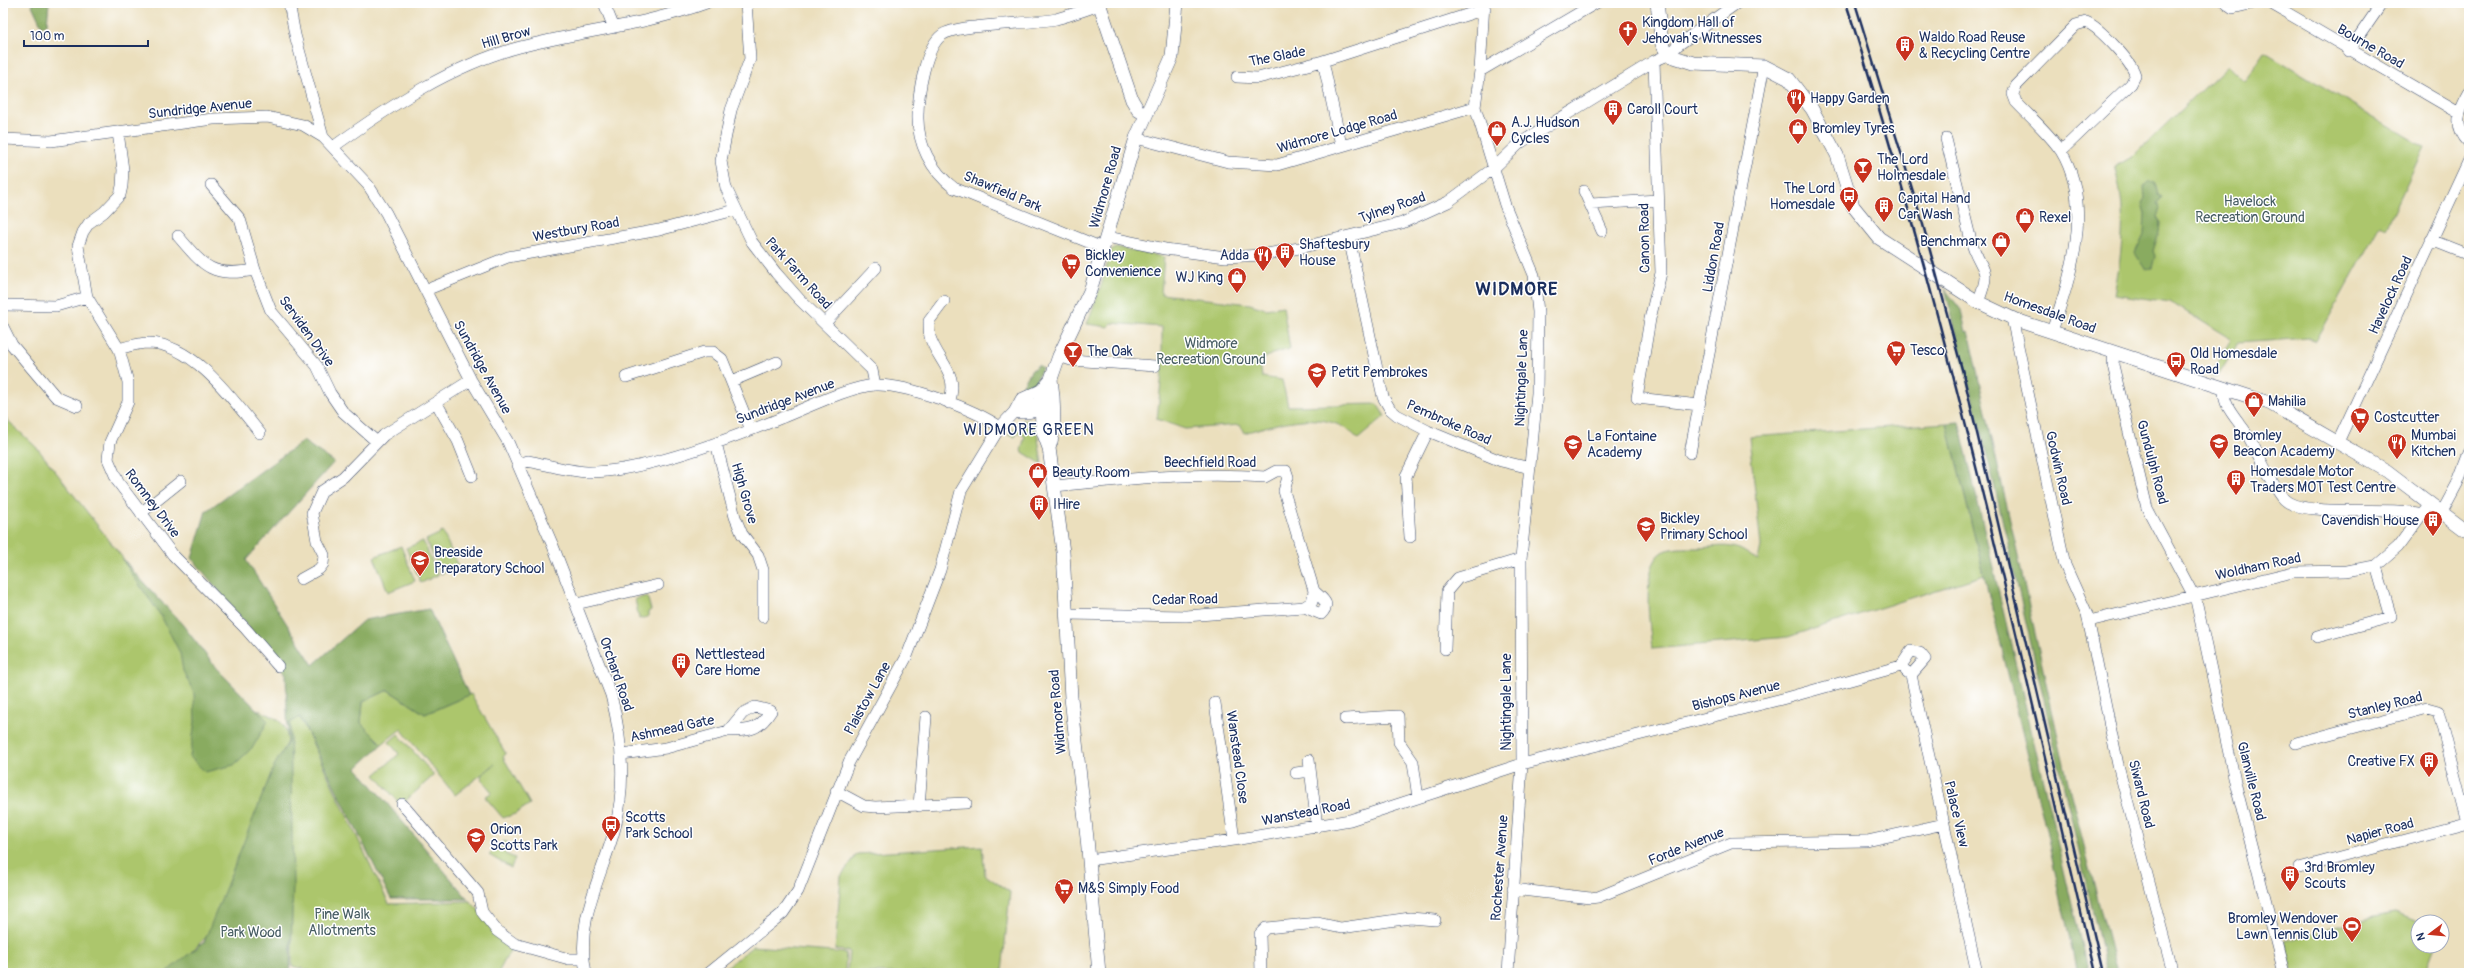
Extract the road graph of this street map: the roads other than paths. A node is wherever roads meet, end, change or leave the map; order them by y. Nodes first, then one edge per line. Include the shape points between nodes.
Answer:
1 (289, 3) edge
2 (604, 3) edge
3 (706, 3) edge
4 (746, 3) edge
5 (1177, 3) edge
6 (1596, 3) edge
7 (1657, 3) edge
8 (1738, 3) edge
9 (2226, 3) edge
10 (2254, 3) edge
11 (2271, 3) edge
12 (2382, 3) edge
13 (1099, 4) edge
14 (1484, 6) edge
15 (614, 28) junction
16 (2349, 51) junction
17 (1668, 55) junction
18 (1323, 61) junction
19 (1654, 61) junction
20 (1764, 66) junction
21 (1480, 71) junction
22 (1237, 77) dead end
23 (2469, 93) edge
24 (1475, 107) junction
25 (2459, 113) junction
26 (318, 114) junction
27 (1146, 115) junction
28 (303, 125) junction
29 (118, 132) junction
30 (323, 137) junction
31 (1136, 138) junction
32 (3, 139) edge
33 (1946, 139) dead end
34 (2469, 143) edge
35 (1342, 146) junction
36 (334, 147) junction
37 (2061, 151) junction
38 (2469, 160) edge
39 (1494, 168) junction
40 (211, 185) dead end
41 (1584, 191) dead end
42 (1658, 200) junction
43 (1591, 204) junction
44 (735, 210) junction
45 (1602, 231) dead end
46 (178, 236) dead end
47 (1349, 238) junction
48 (2431, 240) junction
49 (1105, 242) junction
50 (2469, 255) edge
51 (876, 268) dead end
52 (254, 270) junction
53 (426, 290) junction
54 (87, 297) junction
55 (944, 301) dead end
56 (1978, 302) junction
57 (3, 304) edge
58 (2012, 318) junction
59 (825, 323) junction
60 (3, 327) edge
61 (2052, 331) junction
62 (119, 349) junction
63 (2114, 352) junction
64 (1059, 356) junction
65 (777, 362) dead end
66 (1155, 366) dead end
67 (626, 377) dead end
68 (471, 380) junction
69 (732, 382) junction
70 (1047, 384) junction
71 (875, 385) junction
72 (2226, 388) junction
73 (436, 402) junction
74 (949, 403) junction
75 (1699, 405) junction
76 (77, 406) dead end
77 (1016, 409) junction
78 (1047, 410) junction
79 (1000, 427) junction
80 (751, 430) junction
81 (1428, 431) junction
82 (260, 432) dead end
83 (377, 442) junction
84 (2338, 442) junction
85 (716, 443) junction
86 (1690, 453) dead end
87 (2469, 453) edge
88 (519, 464) junction
89 (1530, 468) junction
90 (472, 476) dead end
91 (181, 481) dead end
92 (1055, 486) junction
93 (2427, 508) junction
94 (2442, 512) junction
95 (141, 513) junction
96 (2469, 533) edge
97 (1410, 537) dead end
98 (1521, 559) junction
99 (2376, 566) junction
100 (301, 579) dead end
101 (658, 585) dead end
102 (1314, 591) joint
103 (2193, 595) junction
104 (576, 604) junction
105 (1067, 614) junction
106 (763, 617) dead end
107 (2089, 621) junction
108 (2317, 637) dead end
109 (1445, 649) dead end
110 (278, 666) dead end
111 (1901, 666) junction
112 (1911, 675) junction
113 (1215, 703) dead end
114 (926, 717) dead end
115 (1345, 719) dead end
116 (728, 731) dead end
117 (2296, 743) dead end
118 (622, 754) junction
119 (1309, 760) dead end
120 (1522, 764) junction
121 (1310, 772) junction
122 (1296, 773) dead end
123 (836, 791) junction
124 (1418, 798) junction
125 (966, 803) dead end
126 (402, 804) dead end
127 (919, 806) junction
128 (2468, 823) edge
129 (1944, 824) junction
130 (1317, 827) junction
131 (1234, 840) junction
132 (1089, 860) junction
133 (2299, 868) dead end
134 (1513, 889) junction
135 (1435, 920) dead end
136 (584, 959) junction
137 (586, 973) edge
138 (708, 973) edge
139 (1099, 973) edge
140 (1261, 973) edge
141 (1508, 973) edge
142 (1977, 973) edge
143 (2173, 973) edge
144 (2284, 973) edge

1 - 26 street via 303,66
2 - 15 street
3 - 15 street, Hill Brow via 671,16
4 - 44 street, Park Farm Road via 750,59 730,110 720,161 726,188
5 - 27 main road, Widmore Road via 1172,57
6 - 21 street
7 - 17 main road via 1662,44
8 - 17 street, Tylney Road via 1678,45
9 - 10 street via 2238,8
11 - 16 street, Bourne Road
12 - 16 street
13 - 27 main road via 1132,100 1138,110
13 - 49 street, Shawfield Park via 1056,19 970,28 944,34 936,41 929,54 919,96 918,119 920,138 926,153 938,174 949,184
14 - 18 street, The Glade
14 - 21 street, Nightingale Lane
15 - 36 street, Hill Brow via 520,47 483,59 410,96
16 - 25 street, Bourne Road
17 - 19 street, Tylney Road
17 - 20 main road, Homesdale Road via 1694,63
18 - 22 street, The Glade via 1258,78
18 - 35 street
19 - 39 street, Tylney Road via 1520,143
19 - 42 street, Canon Road
20 - 56 main road, Homesdale Road via 1789,79 1812,108 1837,155 1853,206 1879,238
20 - 75 street, Liddon Road
21 - 24 street, Nightingale Lane
23 - 25 street
24 - 35 street, Widmore Lodge Road
24 - 39 street, Nightingale Lane
25 - 34 street via 2460,132
26 - 28 street
26 - 30 street
27 - 31 main road, Widmore Road
28 - 29 street, Sundridge Avenue via 268,117 236,118
28 - 30 street, Sundridge Avenue
29 - 32 street, Sundridge Avenue via 51,141
29 - 54 street, Romney Drive via 123,170 121,190 104,212 90,222 78,246
30 - 36 street, Sundridge Avenue
31 - 35 street, Widmore Lodge Road via 1228,162 1277,165
31 - 49 main road, Widmore Road
33 - 56 street via 1974,252 1986,273 1986,282
36 - 53 street, Sundridge Avenue via 372,190
37 - 37 street via 2016,102 2014,90 2076,25 2085,22 2094,26 2131,65 2135,73 2134,80
37 - 61 street via 2075,193 2077,230 2075,251
38 - 48 street, Havelock Road
39 - 47 street, Tylney Road via 1448,202 1427,213
39 - 89 street, Nightingale Lane via 1505,205 1534,275 1538,312 1537,394
40 - 52 street, Serviden Drive via 240,219
41 - 43 street
42 - 43 street
42 - 75 street, Canon Road via 1661,273 1650,319 1637,398
43 - 45 street
44 - 53 street, Westbury Road via 659,230 508,257
44 - 59 street, Park Farm Road via 752,242 799,299
46 - 52 street via 201,263 216,270 232,274
47 - 49 street, Tylney Road via 1262,255 1226,257
47 - 81 street, Pembroke Road via 1383,397 1397,415
48 - 50 street
48 - 84 street, Havelock Road
49 - 64 main road, Widmore Road via 1090,291
51 - 59 street
52 - 83 street, Serviden Drive via 271,311 317,366 343,412
53 - 68 street, Sundridge Avenue
54 - 57 street via 56,306
54 - 62 street, Romney Drive
55 - 74 street via 929,321 930,337 952,379 953,392
56 - 58 main road, Homesdale Road
58 - 61 main road, Homesdale Road
58 - 107 street, Godwin Road via 2066,565
59 - 71 street, Park Farm Road via 872,370
60 - 76 street via 12,345 56,397
61 - 63 main road, Homesdale Road
62 - 82 street via 148,343 177,351 199,366 224,389
62 - 95 street, Romney Drive via 128,382 128,402 110,442 108,459 112,472
63 - 72 main road, Homesdale Road
63 - 103 street, Gundulph Road via 2113,365 2147,508
64 - 66 street via 1071,360
64 - 70 main road, Widmore Road
65 - 69 street
67 - 69 street via 713,352 722,358
68 - 73 street
68 - 88 street, Sundridge Avenue
69 - 80 street
70 - 77 street, Plaistow Lane via 1021,399
70 - 78 main road, Widmore Road via 1054,393
71 - 74 street, Sundridge Avenue via 902,388
71 - 80 street, Sundridge Avenue via 839,395
72 - 84 main road, Homesdale Road via 2269,403
72 - 93 street via 2224,393 2228,405 2283,499 2298,508
73 - 83 street
73 - 90 street via 458,441
74 - 79 street, Sundridge Avenue
75 - 86 street, Liddon Road
77 - 78 street via 1033,414
77 - 79 street, Plaistow Lane
78 - 92 main road, Widmore Road via 1044,439 1049,448
79 - 123 street, Plaistow Lane via 961,491 940,570 907,656
80 - 85 street, Sundridge Avenue
81 - 89 street, Pembroke Road via 1501,461
81 - 97 street via 1406,476
83 - 100 street via 343,477 322,491 312,513 317,541 324,555 323,564
84 - 93 main road, Homesdale Road via 2387,471
85 - 88 street, Sundridge Avenue via 612,470 571,471 528,462
85 - 106 street, High Grove via 737,523 758,555 763,570
87 - 94 street
88 - 104 street, Orchard Road
89 - 98 street, Nightingale Lane
91 - 95 street
92 - 102 street, Beechfield Road via 1186,475 1265,477 1276,482 1284,491
92 - 105 main road, Widmore Road
93 - 94 main road, Homesdale Road
93 - 99 street via 2398,547
94 - 96 main road, Homesdale Road
95 - 110 street, Romney Drive via 173,555 245,628
98 - 109 street via 1458,578 1447,591
98 - 120 street, Nightingale Lane
99 - 103 street, Woldham Road via 2346,571 2293,572
99 - 108 street via 2391,618
101 - 104 street
102 - 105 street, Cedar Road via 1325,599 1327,604 1321,614 1304,607 1186,616
103 - 107 street, Woldham Road
103 - 144 street, Glanville Road via 2236,786
104 - 118 street, Orchard Road via 611,695 618,719
105 - 132 main road, Widmore Road via 1071,698
107 - 143 street, Siward Road via 2118,765
111 - 112 street
111 - 112 street via 1911,651 1920,653 1925,659
111 - 120 street, Bishops Avenue via 1782,699
112 - 129 street, Palace View
113 - 131 street, Wanstead Close
114 - 127 street
115 - 124 street via 1398,716 1399,742 1413,762
116 - 118 street, Ashmead Gate via 666,748
117 - 128 street, Stanley Road via 2427,708 2438,711
118 - 136 street, Orchard Road via 619,810 611,842 591,895 584,937
119 - 121 street
120 - 124 street, Wanstead Road
120 - 134 street, Rochester Avenue
121 - 122 street
121 - 130 street
123 - 127 street via 864,806
123 - 138 street, Plaistow Lane via 814,854 791,903 783,913
124 - 130 street, Wanstead Road via 1350,820
125 - 127 street
126 - 136 street via 478,893 482,912 497,931 515,944 569,959
128 - 133 street, Napier Road
129 - 134 street, Forde Avenue via 1867,841 1732,843 1598,897
129 - 142 street, Palace View
130 - 131 street, Wanstead Road
131 - 132 street, Wanstead Road
132 - 139 main road, Widmore Road
134 - 141 street, Rochester Avenue
135 - 140 street via 1410,918 1341,928 1318,923 1266,928 1260,934
136 - 137 street, Orchard Road

